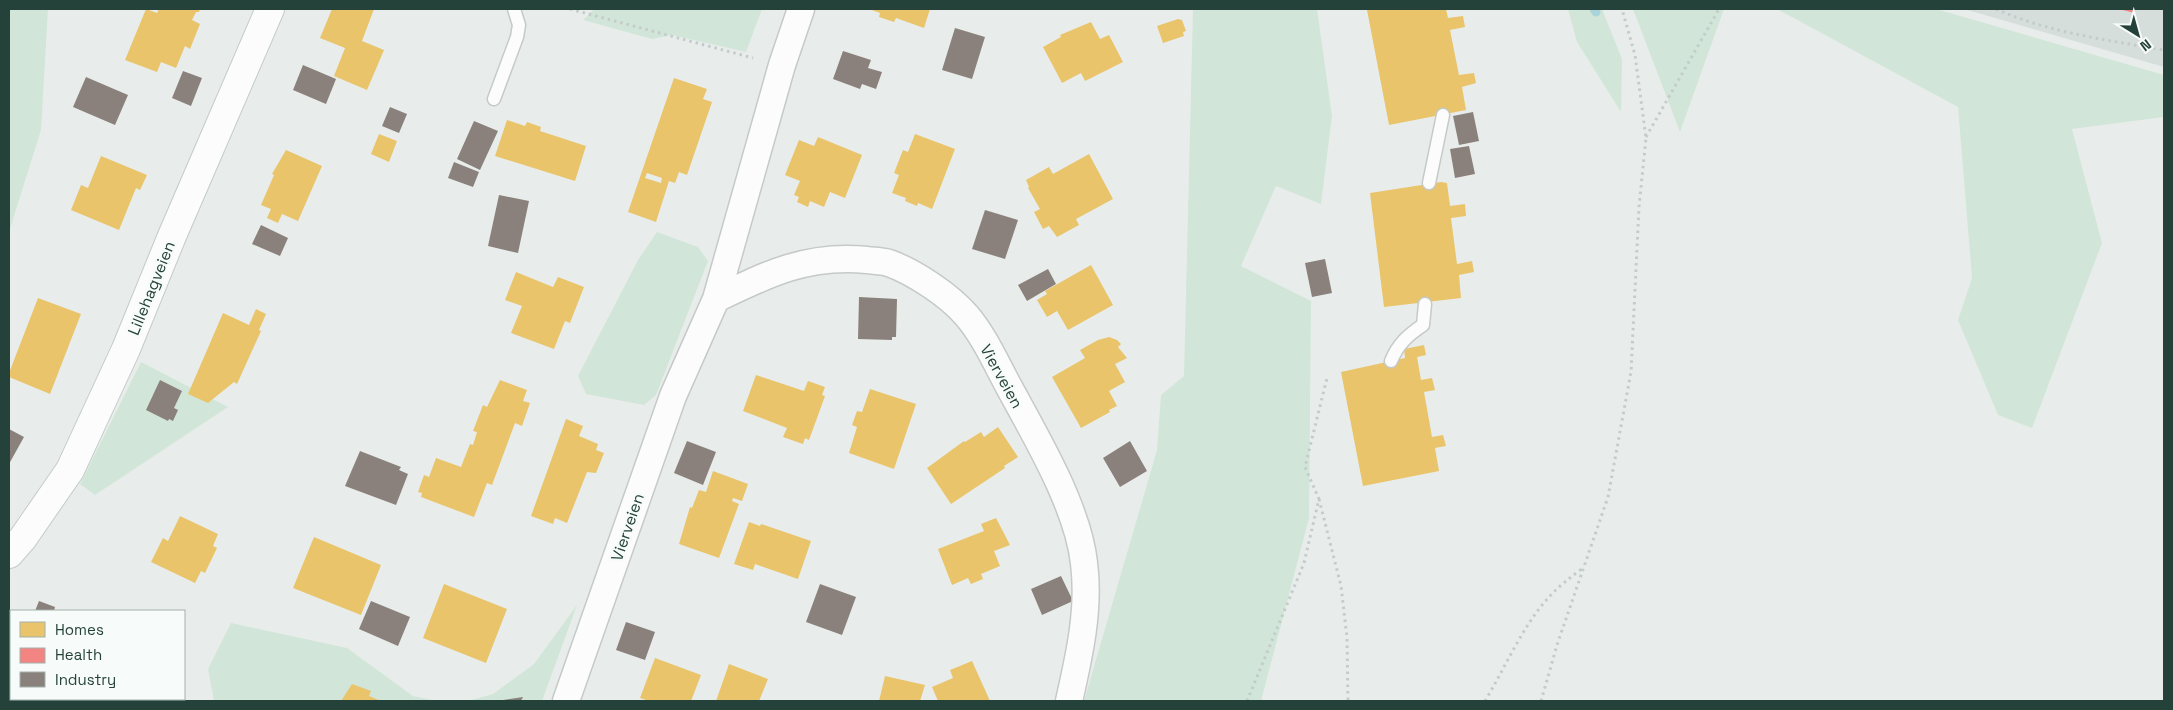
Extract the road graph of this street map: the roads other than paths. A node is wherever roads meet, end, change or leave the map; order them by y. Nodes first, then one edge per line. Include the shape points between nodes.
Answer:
1 (270, 9) edge
2 (514, 9) edge
3 (801, 9) edge
4 (494, 99) dead end
5 (1443, 115) dead end
6 (1429, 184) dead end
7 (716, 299) junction
8 (1425, 304) dead end
9 (1391, 361) dead end
10 (9, 554) edge
11 (566, 701) edge
12 (1068, 701) edge

1 - 10 street, Lillehagveien via 126,349 70,470
2 - 4 lane via 519,25 517,37
3 - 7 street, Vierveien
5 - 6 lane
7 - 11 street, Vierveien via 673,396
7 - 12 street, Vierveien via 794,264 842,257 888,263 932,285 966,315 1042,448 1076,531 1084,562 1086,595 1078,659
8 - 9 lane via 1423,325 1405,337

